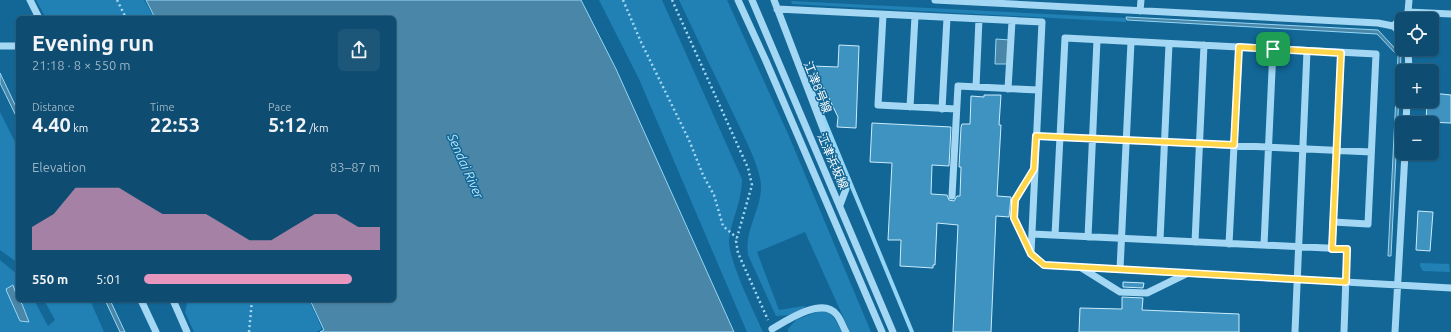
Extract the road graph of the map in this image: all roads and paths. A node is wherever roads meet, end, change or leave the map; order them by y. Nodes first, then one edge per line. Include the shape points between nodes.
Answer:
1 (30, 0) edge
2 (117, 0) edge
3 (623, 0) edge
4 (672, 0) edge
5 (738, 0) edge
6 (752, 0) edge
7 (774, 0) edge
8 (935, 0) edge
9 (1141, 0) edge
10 (1409, 0) edge
11 (952, 1) edge
12 (777, 9) junction
13 (1140, 11) junction
14 (1408, 12) edge
15 (1439, 13) edge
16 (883, 14) junction
17 (1451, 14) edge
18 (38, 16) edge
19 (125, 16) edge
20 (915, 16) junction
21 (947, 18) junction
22 (979, 19) junction
23 (1012, 21) junction
24 (1393, 26) edge
25 (1097, 40) junction
26 (1131, 42) junction
27 (1169, 44) junction
28 (1204, 45) junction
29 (0, 46) edge
30 (16, 46) edge
31 (1239, 47) junction
32 (1273, 49) junction
33 (1307, 51) junction
34 (1341, 53) junction
35 (976, 87) junction
36 (1008, 88) junction
37 (1038, 90) junction
38 (910, 107) junction
39 (942, 109) junction
40 (956, 109) junction
41 (1036, 136) junction
42 (1060, 137) junction
43 (1092, 138) junction
44 (1126, 140) junction
45 (1164, 142) junction
46 (1200, 144) junction
47 (1234, 145) junction
48 (1268, 147) junction
49 (1303, 149) junction
50 (1337, 150) junction
51 (1372, 152) junction
52 (1405, 160) edge
53 (1034, 169) junction
54 (952, 196) dead end
55 (840, 205) junction
56 (1333, 222) junction
57 (1032, 234) junction
58 (1056, 235) junction
59 (1088, 237) junction
60 (737, 238) junction
61 (1122, 238) junction
62 (1160, 240) junction
63 (1195, 242) junction
64 (1229, 244) junction
65 (1264, 245) junction
66 (1298, 247) junction
67 (1332, 249) junction
68 (1031, 254) junction
69 (1079, 267) junction
70 (1120, 269) junction
71 (1190, 272) junction
72 (1296, 279) junction
73 (1346, 282) junction
74 (1397, 285) junction
75 (1451, 288) edge
76 (142, 302) edge
77 (174, 302) edge
78 (252, 302) edge
79 (772, 329) joint
80 (1295, 329) edge
81 (156, 332) edge
82 (187, 332) edge
83 (249, 332) edge
84 (846, 332) edge
85 (882, 332) edge
86 (893, 332) edge
87 (1287, 332) edge
88 (1344, 332) edge
89 (1395, 332) edge

1 - 18 street
2 - 19 path
3 - 60 path via 714,195 723,226
4 - 60 path via 748,168 752,185
5 - 85 street
6 - 55 street, 江津浜坂線
7 - 12 street, 江津8号線
8 - 11 street
9 - 13 street
10 - 14 street
11 - 13 street
12 - 16 street
12 - 55 street, 江津8号線 via 846,188
13 - 24 street via 1378,23
15 - 17 street
16 - 20 street
16 - 38 street via 878,105
20 - 21 street
20 - 38 street
21 - 22 street
21 - 39 street
22 - 23 street
22 - 35 street
23 - 36 street
23 - 37 street via 1042,22
25 - 26 street
25 - 42 street via 1065,38
25 - 43 street
26 - 27 street
26 - 44 street
27 - 28 street
27 - 45 street
28 - 31 street
28 - 46 street
29 - 30 street
31 - 32 street
31 - 47 street
32 - 33 street
32 - 48 street
33 - 34 street
33 - 49 street
34 - 50 street
34 - 51 street via 1376,54
35 - 36 street
35 - 40 street via 958,86
36 - 37 street
37 - 41 street
38 - 39 street
39 - 40 street
40 - 54 street
41 - 42 street
41 - 53 street
42 - 43 street
42 - 58 street
43 - 44 street
43 - 59 street
44 - 45 street
44 - 61 street
45 - 46 street
45 - 62 street
46 - 47 street
46 - 63 street
47 - 48 street
47 - 64 street
48 - 49 street
48 - 65 street
49 - 50 street
49 - 66 street
50 - 51 street
50 - 56 street
51 - 56 street via 1368,224
52 - 74 street
53 - 57 street
53 - 68 street via 1015,200 1014,218
55 - 86 street, 江津浜坂線
56 - 67 street
57 - 58 street
57 - 68 street
58 - 59 street
59 - 61 street
60 - 79 path via 738,253
61 - 62 street
61 - 70 street
62 - 63 street
63 - 64 street
64 - 65 street
65 - 66 street
66 - 67 street
66 - 72 street
67 - 73 street via 1347,249
68 - 69 street via 1044,265
69 - 70 street
69 - 71 street via 1120,292 1147,293
70 - 71 street
71 - 72 street
72 - 73 street
72 - 80 street
73 - 74 street
73 - 88 street
74 - 75 street
74 - 89 street
76 - 81 street
77 - 82 street
78 - 83 path
79 - 84 street via 816,308 828,308 837,314
80 - 87 street

